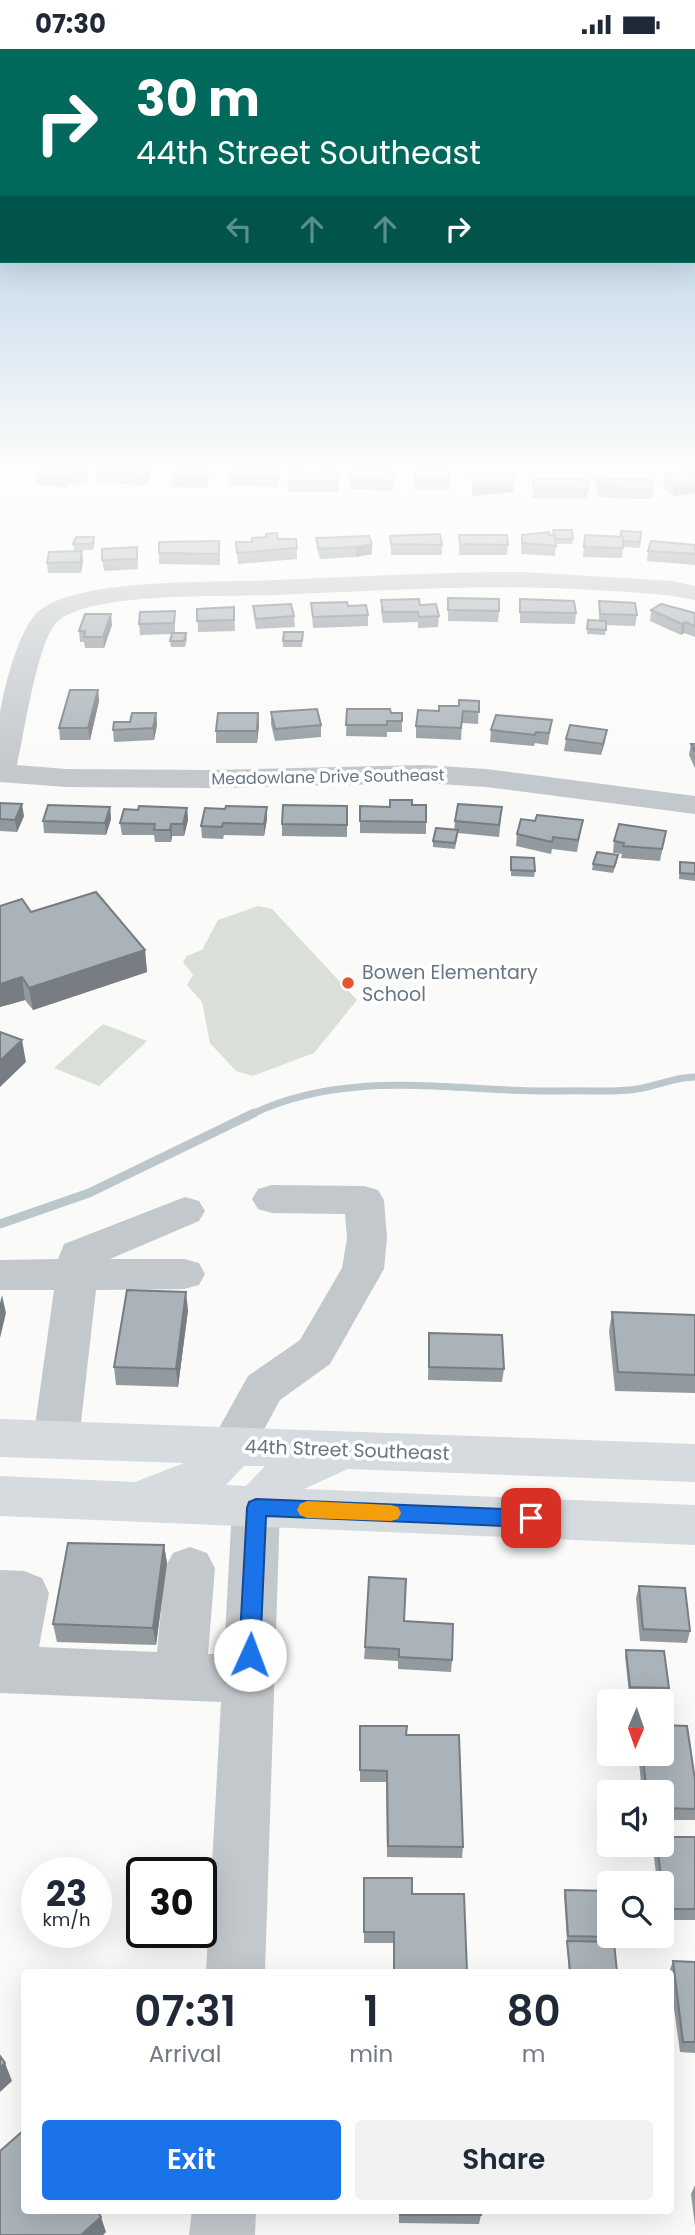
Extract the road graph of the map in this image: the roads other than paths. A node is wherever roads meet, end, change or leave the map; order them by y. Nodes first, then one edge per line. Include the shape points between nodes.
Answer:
1 (695, 593) edge
2 (0, 773) edge
3 (695, 805) edge
4 (272, 1199) dead end
5 (185, 1211) dead end
6 (77, 1273) junction
7 (184, 1274) dead end
8 (0, 1275) edge
9 (0, 1438) edge
10 (56, 1440) junction
11 (232, 1446) junction
12 (353, 1450) junction
13 (695, 1463) edge
14 (0, 1496) edge
15 (130, 1502) junction
16 (256, 1508) junction
17 (695, 1525) edge
18 (190, 1568) dead end
19 (18, 1582) edge
20 (4, 1670) edge
21 (180, 1677) junction
22 (249, 1679) junction
23 (235, 1969) edge
24 (224, 2214) edge
25 (222, 2235) edge

1 - 2 street, Meadowlane Drive Southeast via 561,579 452,580 89,599 60,608 44,619 31,649
2 - 3 street, Meadowlane Drive Southeast via 214,779 424,774
4 - 11 street via 364,1200 367,1238 363,1269 315,1352 264,1388
5 - 6 street via 79,1255
6 - 7 street
6 - 8 street
6 - 10 street
9 - 10 main road, 44th Street Southeast
10 - 11 main road, 44th Street Southeast
11 - 12 main road, 44th Street Southeast
11 - 15 main road via 224,1462 200,1479
12 - 13 main road, 44th Street Southeast
12 - 16 main road via 306,1462 277,1481
14 - 15 main road
15 - 16 main road
16 - 17 main road
16 - 22 street
18 - 21 street
19 - 20 street
20 - 21 street
21 - 22 street
22 - 23 street
24 - 25 street

